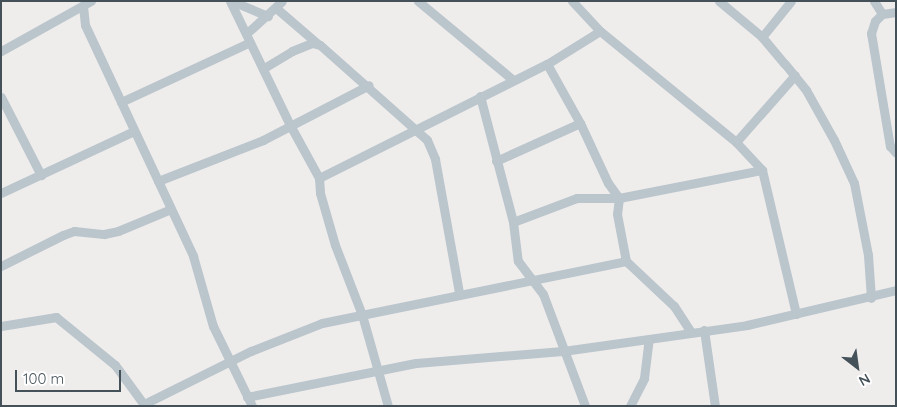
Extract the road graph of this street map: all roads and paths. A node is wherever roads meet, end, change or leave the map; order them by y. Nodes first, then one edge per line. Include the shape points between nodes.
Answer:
1 (231, 1) edge
2 (418, 1) edge
3 (572, 1) edge
4 (720, 1) edge
5 (791, 1) edge
6 (874, 1) edge
7 (87, 4) edge
8 (279, 5) edge
9 (896, 12) edge
10 (882, 14) junction
11 (268, 16) junction
12 (600, 31) junction
13 (762, 37) junction
14 (248, 38) junction
15 (318, 44) junction
16 (1, 51) edge
17 (547, 64) junction
18 (264, 68) junction
19 (794, 75) junction
20 (512, 79) junction
21 (369, 85) junction
22 (480, 96) junction
23 (1, 97) edge
24 (121, 102) junction
25 (580, 123) junction
26 (290, 125) junction
27 (416, 129) junction
28 (134, 131) junction
29 (736, 142) junction
30 (896, 153) edge
31 (496, 160) junction
32 (762, 170) junction
33 (40, 175) junction
34 (319, 178) junction
35 (158, 181) junction
36 (1, 193) edge
37 (619, 198) junction
38 (170, 209) junction
39 (513, 222) junction
40 (626, 260) junction
41 (1, 266) edge
42 (532, 279) junction
43 (896, 290) edge
44 (459, 293) junction
45 (871, 298) junction
46 (796, 314) junction
47 (362, 315) junction
48 (1, 326) edge
49 (704, 330) junction
50 (691, 332) junction
51 (649, 340) junction
52 (563, 351) junction
53 (230, 360) junction
54 (376, 369) junction
55 (247, 397) junction
56 (144, 405) edge
57 (252, 406) edge
58 (388, 406) edge
59 (585, 406) edge
60 (630, 406) edge
61 (715, 406) edge

1 - 11 street
1 - 14 street
2 - 20 street
3 - 12 street
4 - 13 street
5 - 13 street
6 - 10 street
7 - 16 street
7 - 24 street via 86,25
8 - 11 street
8 - 15 street
9 - 10 street
10 - 30 street via 871,33 890,146
11 - 14 street
12 - 17 street
12 - 29 street
13 - 19 street
14 - 18 street
14 - 24 street
15 - 18 street via 292,51
15 - 21 street
17 - 20 street
17 - 25 street
18 - 26 street
19 - 29 street
19 - 45 street via 821,116 854,183 868,255
20 - 22 street
21 - 26 street
21 - 27 street
22 - 27 street
22 - 31 street
23 - 33 street
24 - 28 street
25 - 31 street
25 - 37 street via 608,183
26 - 34 street
26 - 35 street via 223,158
27 - 34 street
27 - 44 street via 427,140 435,159
28 - 33 street
28 - 35 street
29 - 32 street
31 - 39 street
32 - 37 street
32 - 46 street
33 - 36 street
34 - 47 street via 336,245
35 - 38 street
37 - 39 street via 578,198
37 - 40 street via 617,214
38 - 41 street via 118,231 104,234 74,231
38 - 53 street via 193,256 210,318
39 - 42 street via 518,261
40 - 42 street
40 - 50 street via 674,306
42 - 44 street
42 - 52 street via 542,294
43 - 45 street
44 - 47 street
45 - 46 street
46 - 49 street
47 - 53 street via 298,332
47 - 54 street
48 - 56 street via 56,317 115,365
49 - 50 street
49 - 61 street
50 - 51 street
51 - 52 street
51 - 60 street via 644,378
52 - 54 street
52 - 59 street
53 - 55 street
53 - 56 street
54 - 55 street
54 - 58 street
55 - 57 street

